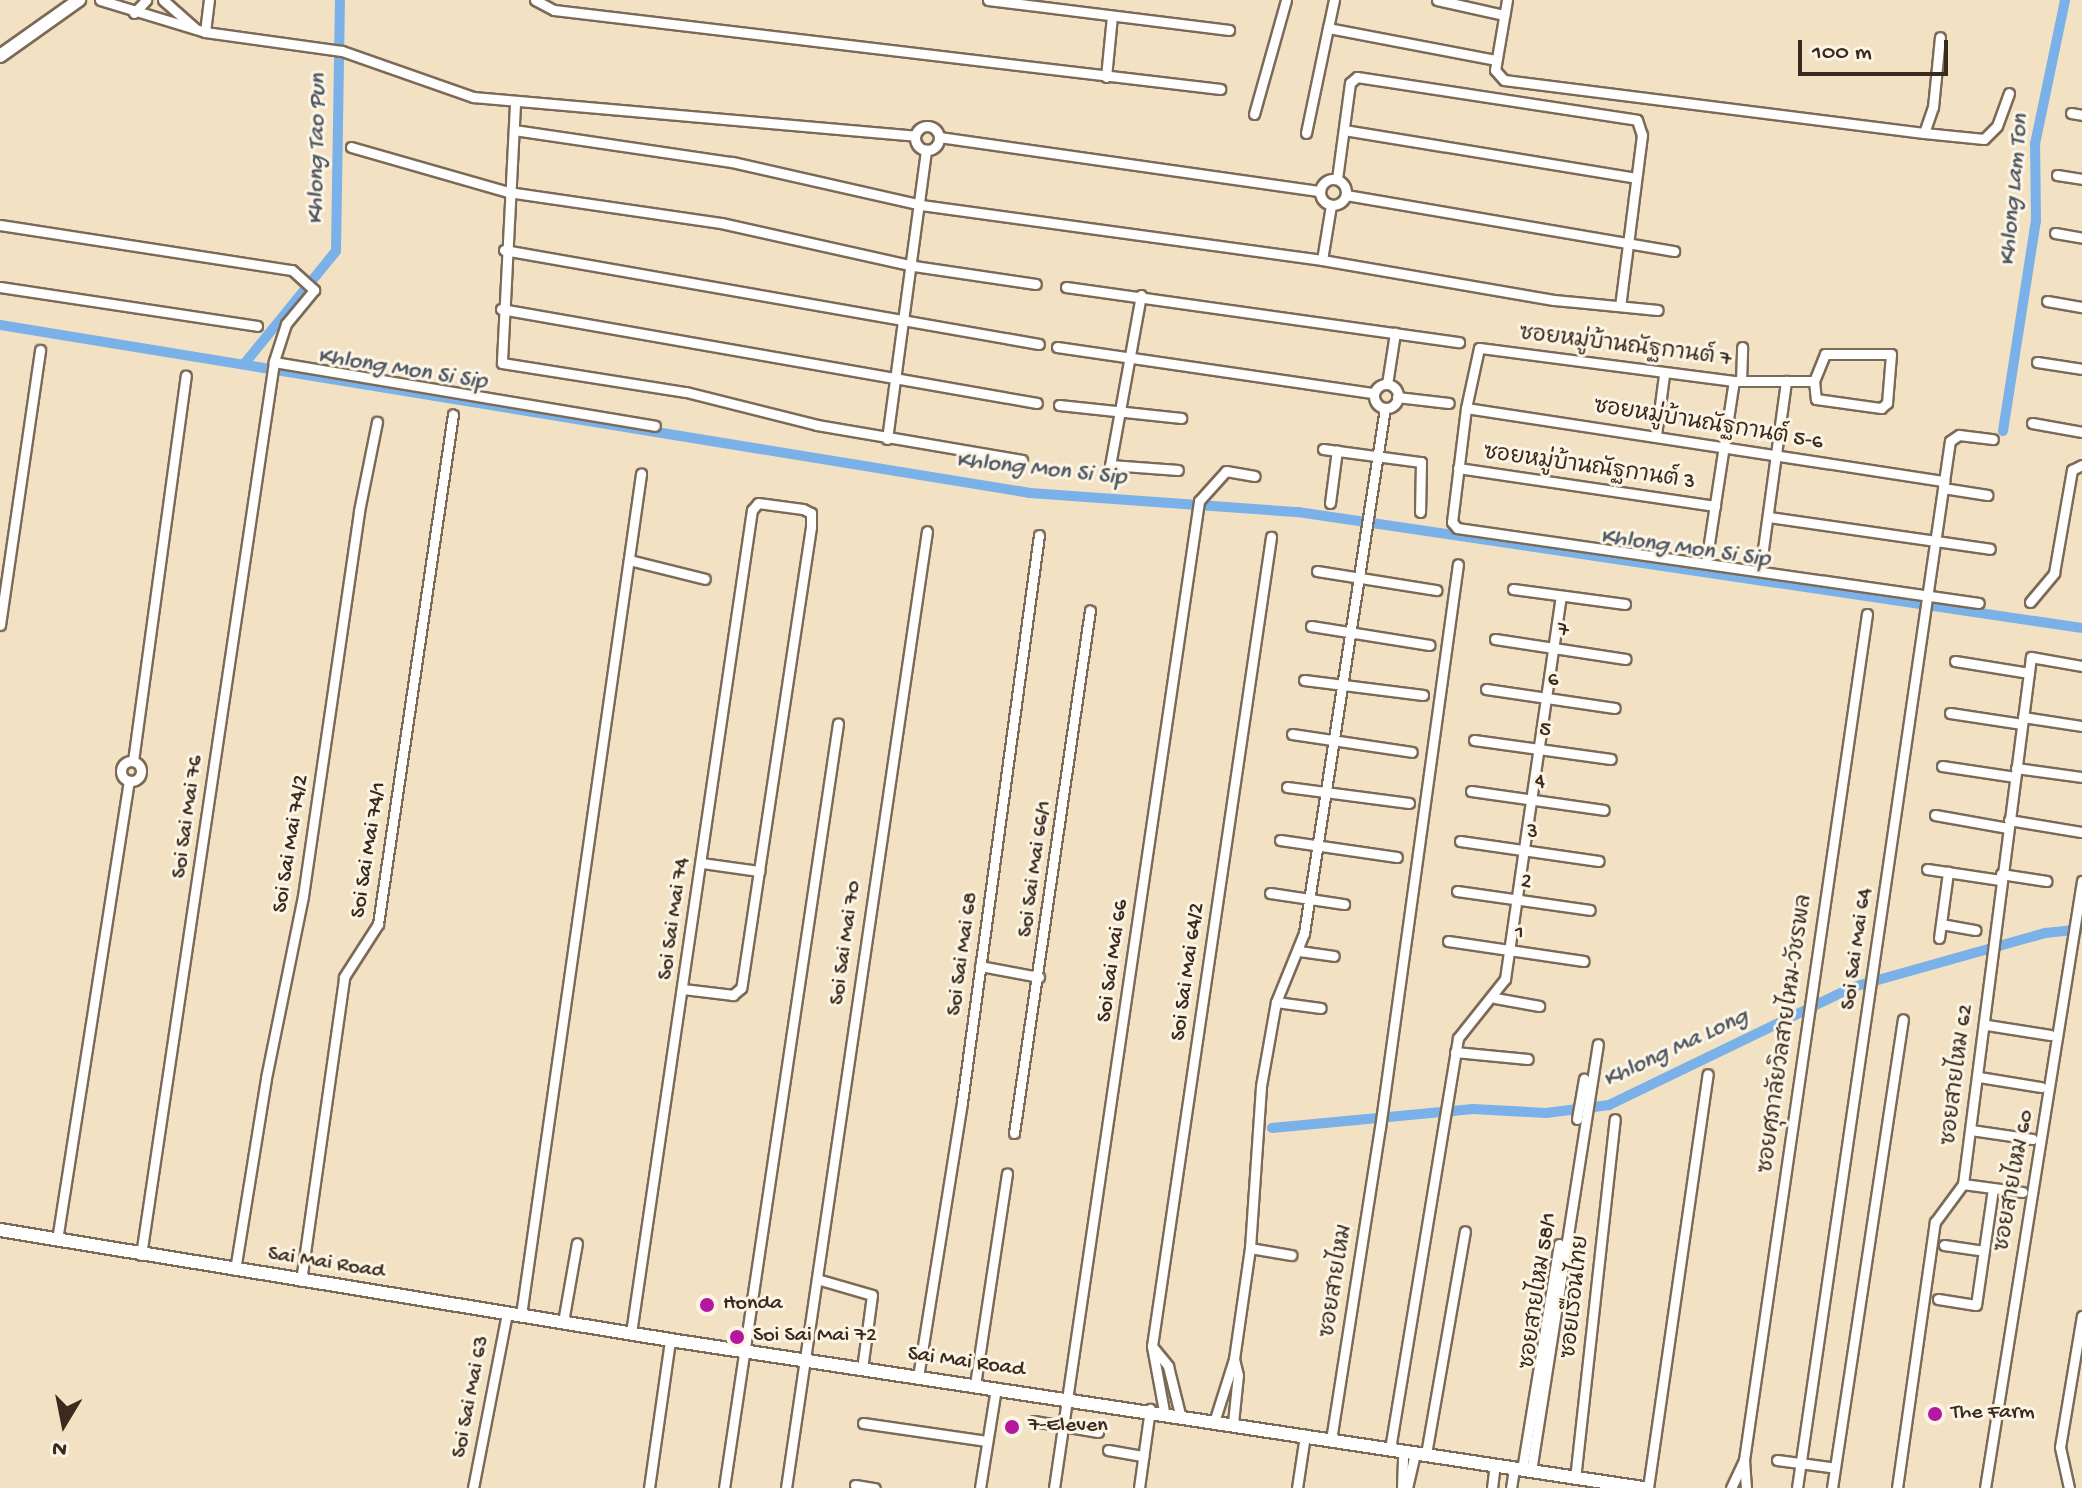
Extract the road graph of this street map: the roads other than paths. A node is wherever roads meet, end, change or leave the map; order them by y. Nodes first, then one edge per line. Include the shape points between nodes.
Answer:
1 (79, 0) edge
2 (100, 0) edge
3 (146, 0) edge
4 (163, 0) edge
5 (209, 0) edge
6 (535, 0) edge
7 (988, 0) edge
8 (1286, 0) edge
9 (1334, 0) edge
10 (1437, 0) edge
11 (1507, 0) edge
12 (134, 13) junction
13 (1504, 15) junction
14 (1112, 16) junction
15 (1328, 28) junction
16 (1229, 30) dead end
17 (200, 31) junction
18 (1940, 37) dead end
19 (6, 47) edge
20 (0, 56) edge
21 (1496, 60) junction
22 (1106, 77) junction
23 (1220, 89) dead end
24 (2009, 93) dead end
25 (515, 104) junction
26 (2071, 113) dead end
27 (1254, 114) dead end
28 (2082, 115) edge
29 (514, 130) junction
30 (1344, 130) junction
31 (1306, 133) dead end
32 (1924, 133) junction
33 (915, 136) junction
34 (939, 137) junction
35 (351, 147) dead end
36 (926, 150) junction
37 (2057, 175) dead end
38 (1636, 178) junction
39 (1337, 179) junction
40 (2082, 179) edge
41 (1320, 191) junction
42 (508, 192) junction
43 (1346, 195) junction
44 (921, 205) junction
45 (1331, 205) junction
46 (0, 225) edge
47 (2055, 233) dead end
48 (2082, 238) edge
49 (1628, 244) junction
50 (504, 250) junction
51 (1674, 251) dead end
52 (1322, 260) junction
53 (914, 266) junction
54 (1036, 284) dead end
55 (0, 287) edge
56 (1066, 287) dead end
57 (1141, 295) junction
58 (2047, 301) dead end
59 (1620, 306) junction
60 (2082, 307) edge
61 (501, 309) junction
62 (1658, 310) dead end
63 (905, 324) junction
64 (257, 326) dead end
65 (1395, 333) junction
66 (1459, 342) dead end
67 (1039, 344) dead end
68 (1057, 347) dead end
69 (1742, 347) dead end
70 (40, 350) dead end
71 (1127, 354) junction
72 (2037, 362) dead end
73 (274, 364) junction
74 (2082, 369) edge
75 (1664, 375) junction
76 (186, 376) dead end
77 (1738, 381) junction
78 (1786, 381) junction
79 (1814, 381) junction
80 (895, 382) junction
81 (1387, 384) junction
82 (1374, 393) junction
83 (1397, 397) junction
84 (1037, 403) dead end
85 (1449, 403) dead end
86 (1059, 405) dead end
87 (1385, 408) junction
88 (1466, 408) junction
89 (1120, 411) junction
90 (453, 414) dead end
91 (1181, 418) dead end
92 (377, 422) dead end
93 (2032, 423) dead end
94 (655, 426) dead end
95 (2082, 432) edge
96 (1656, 435) junction
97 (887, 439) junction
98 (1993, 439) dead end
99 (1724, 445) junction
100 (1323, 449) dead end
101 (1337, 450) junction
102 (1378, 455) junction
103 (1777, 457) junction
104 (1022, 460) dead end
105 (2082, 465) edge
106 (1458, 468) junction
107 (1178, 470) dead end
108 (641, 474) dead end
109 (1255, 476) dead end
110 (1943, 485) junction
111 (1987, 495) dead end
112 (1330, 503) dead end
113 (1715, 506) junction
114 (1420, 512) dead end
115 (1769, 517) junction
116 (927, 531) dead end
117 (1039, 535) dead end
118 (1271, 537) dead end
119 (1935, 541) junction
120 (1990, 549) dead end
121 (629, 560) junction
122 (1706, 563) junction
123 (1458, 564) dead end
124 (1317, 571) dead end
125 (1760, 571) junction
126 (1360, 578) junction
127 (705, 579) dead end
128 (1513, 589) dead end
129 (1436, 590) dead end
130 (1561, 596) junction
131 (1926, 597) junction
132 (2030, 602) dead end
133 (1979, 603) dead end
134 (1625, 604) dead end
135 (1090, 610) dead end
136 (1867, 614) dead end
137 (0, 625) edge
138 (1311, 626) dead end
139 (1352, 632) junction
140 (1495, 639) dead end
141 (1429, 645) dead end
142 (1554, 648) junction
143 (1625, 659) dead end
144 (1955, 661) dead end
145 (2082, 666) edge
146 (2029, 673) junction
147 (1304, 680) dead end
148 (1344, 685) junction
149 (1486, 689) dead end
150 (1423, 695) dead end
151 (1546, 698) junction
152 (1615, 708) dead end
153 (1950, 713) dead end
154 (2022, 721) junction
155 (838, 723) dead end
156 (2082, 726) edge
157 (1292, 734) dead end
158 (1474, 740) dead end
159 (1336, 741) junction
160 (1539, 748) junction
161 (1412, 752) dead end
162 (1611, 759) dead end
163 (133, 761) junction
164 (1942, 766) dead end
165 (2015, 772) junction
166 (2082, 777) edge
167 (129, 781) junction
168 (1287, 787) dead end
169 (1471, 791) dead end
170 (1327, 793) junction
171 (1532, 800) junction
172 (1409, 803) dead end
173 (1604, 810) dead end
174 (1935, 815) dead end
175 (2008, 824) junction
176 (2081, 832) edge
177 (1280, 840) dead end
178 (1460, 841) dead end
179 (1318, 846) junction
180 (1524, 850) junction
181 (1397, 857) dead end
182 (1599, 861) dead end
183 (702, 863) junction
184 (1927, 869) dead end
185 (759, 871) junction
186 (1948, 872) junction
187 (2001, 877) junction
188 (2046, 881) dead end
189 (2082, 881) edge
190 (1457, 891) dead end
191 (1270, 893) dead end
192 (1310, 900) junction
193 (1517, 900) junction
194 (1344, 904) dead end
195 (1590, 910) dead end
196 (1941, 924) junction
197 (1975, 930) dead end
198 (1939, 938) dead end
199 (1448, 941) dead end
200 (1299, 951) junction
201 (1511, 951) junction
202 (1334, 956) dead end
203 (1584, 961) dead end
204 (980, 966) junction
205 (1039, 977) junction
206 (683, 989) junction
207 (1495, 998) junction
208 (1276, 1002) junction
209 (1539, 1006) dead end
210 (1321, 1008) dead end
211 (1903, 1019) dead end
212 (1987, 1025) junction
213 (2050, 1035) dead end
214 (1598, 1044) dead end
215 (1455, 1052) junction
216 (1528, 1059) dead end
217 (1708, 1074) dead end
218 (1979, 1077) junction
219 (2041, 1087) dead end
220 (1615, 1119) dead end
221 (1971, 1130) junction
222 (1014, 1133) dead end
223 (2032, 1139) dead end
224 (1007, 1173) dead end
225 (1963, 1184) junction
226 (1993, 1188) junction
227 (2022, 1192) dead end
228 (0, 1230) edge
229 (1465, 1231) dead end
230 (57, 1240) junction
231 (577, 1243) dead end
232 (1944, 1245) dead end
233 (1250, 1248) junction
234 (1984, 1251) junction
235 (141, 1255) junction
236 (1291, 1255) dead end
237 (235, 1270) junction
238 (817, 1279) junction
239 (301, 1281) junction
240 (1938, 1299) dead end
241 (514, 1314) junction
242 (2082, 1316) edge
243 (563, 1322) junction
244 (631, 1333) junction
245 (670, 1340) junction
246 (1152, 1346) junction
247 (744, 1351) junction
248 (1234, 1359) junction
249 (804, 1360) junction
250 (862, 1369) junction
251 (918, 1377) junction
252 (975, 1385) junction
253 (996, 1388) junction
254 (1065, 1397) junction
255 (1150, 1409) junction
256 (1164, 1411) junction
257 (1180, 1414) junction
258 (1215, 1419) junction
259 (1034, 1421) dead end
260 (863, 1423) dead end
261 (1233, 1423) junction
262 (1062, 1426) junction
263 (1098, 1432) dead end
264 (1305, 1435) junction
265 (1331, 1440) junction
266 (987, 1441) junction
267 (1108, 1450) dead end
268 (1408, 1452) junction
269 (1143, 1456) junction
270 (1744, 1460) junction
271 (1777, 1460) dead end
272 (1803, 1463) junction
273 (1495, 1465) junction
274 (1830, 1467) dead end
275 (1522, 1470) junction
276 (1575, 1479) junction
277 (855, 1485) dead end
278 (473, 1488) edge
279 (649, 1488) edge
280 (724, 1488) edge
281 (786, 1488) edge
282 (875, 1488) edge
283 (980, 1488) edge
284 (1054, 1488) edge
285 (1139, 1488) edge
286 (1297, 1488) edge
287 (1405, 1488) edge
288 (1492, 1488) edge
289 (1511, 1488) edge
290 (1646, 1488) edge
291 (1731, 1488) edge
292 (1746, 1488) edge
293 (1797, 1488) edge
294 (1832, 1488) edge
295 (1897, 1488) edge
296 (1985, 1488) edge
297 (2069, 1488) edge

1 - 19 main road
2 - 12 street
3 - 12 street
4 - 17 street
5 - 17 street
6 - 22 street via 554,10
7 - 14 street
8 - 27 street
9 - 15 street
10 - 13 street
11 - 13 street
12 - 17 street
13 - 21 street
14 - 16 street
14 - 22 street
15 - 21 street
15 - 31 street
17 - 25 street via 338,50 444,89
18 - 32 street via 1933,107
19 - 20 main road
21 - 32 street via 1496,74 1512,83
22 - 23 street
24 - 32 street via 1997,126 1984,139
25 - 29 street
25 - 33 street
26 - 28 street
29 - 42 street
29 - 44 street via 732,162
30 - 38 street
30 - 38 street via 1350,83 1357,77 1633,118 1641,127
30 - 39 street
33 - 34 street via 927,126
33 - 36 street
34 - 36 street via 937,145
34 - 41 street
35 - 42 street
36 - 44 street
37 - 40 street
38 - 49 street
39 - 41 street via 1325,181
39 - 43 street
41 - 45 street
42 - 50 street
42 - 53 street via 721,223
43 - 45 street
43 - 49 street
44 - 52 street
44 - 53 street
45 - 52 street
46 - 73 street, Soi Sai Mai 76 via 292,270 314,290 280,335
47 - 48 street
49 - 51 street
49 - 59 street
50 - 61 street
50 - 63 street
52 - 59 street via 1528,296
53 - 54 street
53 - 63 street
55 - 64 street
56 - 57 street
57 - 65 street
57 - 71 street
58 - 60 street
59 - 62 street
61 - 80 street
61 - 97 street via 498,355 507,365 686,392
63 - 67 street
63 - 80 street
65 - 66 street
65 - 81 street
68 - 71 street
69 - 77 street
70 - 137 street
71 - 82 street
71 - 89 street
72 - 74 street
73 - 94 street
73 - 235 street, Soi Sai Mai 76
75 - 77 street, ซอยหมู่บ้านณัฐกานต์ 7
75 - 88 street, ซอยหมู่บ้านณัฐกานต์ 7 via 1483,347 1475,352
75 - 96 street
76 - 163 street
77 - 78 street, ซอยหมู่บ้านณัฐกานต์ 7
77 - 99 street
78 - 79 street, ซอยหมู่บ้านณัฐกานต์ 7
78 - 103 street
79 - 79 street via 1816,399 1881,408 1887,403 1891,359 1886,350 1825,354
80 - 84 street
80 - 97 street
81 - 82 street
81 - 83 street
82 - 87 street
83 - 85 street
83 - 87 street
86 - 89 street
87 - 102 street
88 - 96 street, ซอยหมู่บ้านณัฐกานต์ 5-6
88 - 106 street
89 - 91 street
89 - 107 street via 1110,465
90 - 239 street, Soi Sai Mai 74/1 via 378,924 344,977
92 - 237 street, Soi Sai Mai 74/2 via 359,511 303,896
93 - 95 street
96 - 99 street, ซอยหมู่บ้านณัฐกานต์ 5-6
97 - 104 street
98 - 110 street, Soi Sai Mai 64 via 1959,435 1950,441
99 - 103 street, ซอยหมู่บ้านณัฐกานต์ 5-6
99 - 113 street
100 - 101 street
101 - 102 street
101 - 112 street
102 - 114 street via 1421,462
102 - 126 street
103 - 110 street, ซอยหมู่บ้านณัฐกานต์ 5-6
103 - 115 street
105 - 132 street via 2072,470 2054,573
106 - 113 street, ซอยหมู่บ้านณัฐกานต์ 3
106 - 122 street via 1452,517 1457,528
108 - 121 street
109 - 254 street, Soi Sai Mai 66 via 1226,471 1199,501 1118,1072
110 - 111 street, ซอยหมู่บ้านณัฐกานต์ 5-6
110 - 119 street, Soi Sai Mai 64
113 - 122 street
115 - 119 street
115 - 125 street
116 - 238 street, Soi Sai Mai 70
117 - 204 street, Soi Sai Mai 68
118 - 246 street, Soi Sai Mai 64/2
119 - 120 street
119 - 131 street, Soi Sai Mai 64
121 - 127 street
121 - 241 street
122 - 125 street
123 - 265 street, ซอยสายไหม
124 - 126 street
125 - 131 street
126 - 129 street
126 - 139 street
128 - 130 street
130 - 134 street
130 - 142 street
131 - 133 street
131 - 272 street, Soi Sai Mai 64
135 - 205 street, Soi Sai Mai 66/1
136 - 270 street, ซอยศุภาลัยวิลสายไหม-วัชรพล
138 - 139 street
139 - 141 street
139 - 148 street
140 - 142 street, 7
142 - 143 street, 7
142 - 151 street
144 - 146 street
145 - 146 street, ซอยสายไหม 62 via 2031,657
146 - 154 street, ซอยสายไหม 62
147 - 148 street
148 - 150 street
148 - 159 street
149 - 151 street, 6
151 - 152 street, 6
151 - 160 street
153 - 154 street
154 - 156 street
154 - 165 street, ซอยสายไหม 62
155 - 247 street
157 - 159 street
158 - 160 street, 5
159 - 161 street
159 - 170 street
160 - 162 street, 5
160 - 171 street
163 - 167 street via 121,769
163 - 167 street via 142,773
164 - 165 street
165 - 166 street
165 - 175 street, ซอยสายไหม 62
167 - 230 street
168 - 170 street
169 - 171 street, 4
170 - 172 street
170 - 179 street
171 - 173 street, 4
171 - 180 street
174 - 175 street
175 - 176 street
175 - 187 street, ซอยสายไหม 62
177 - 179 street
178 - 180 street, 3
179 - 181 street
179 - 192 street
180 - 182 street, 3
180 - 193 street
183 - 185 street
183 - 185 street, Soi Sai Mai 74 via 752,510 762,503 803,509 812,518
183 - 206 street, Soi Sai Mai 74
184 - 186 street
185 - 206 street via 739,993
186 - 187 street
186 - 196 street
187 - 188 street
187 - 212 street, ซอยสายไหม 62
189 - 296 street, ซอยสายไหม 60
190 - 193 street, 2
191 - 192 street
192 - 194 street
192 - 200 street
193 - 195 street, 2
193 - 201 street
196 - 197 street
196 - 198 street
199 - 201 street, 1
200 - 202 street
200 - 208 street
201 - 203 street, 1
201 - 207 street
204 - 205 street
204 - 251 street, Soi Sai Mai 68
205 - 222 street, Soi Sai Mai 66/1
206 - 244 street, Soi Sai Mai 74
207 - 209 street
207 - 215 street via 1468,1022
208 - 210 street
208 - 233 street via 1261,1086
211 - 294 street
212 - 213 street
212 - 218 street, ซอยสายไหม 62
214 - 275 street, ซอยสายไหม 58/1 via 1586,1086
215 - 216 street
215 - 268 street
217 - 290 street
218 - 219 street
218 - 221 street, ซอยสายไหม 62
220 - 276 street, ซอยเรือนไทย
221 - 223 street
221 - 225 street, ซอยสายไหม 62
224 - 252 street
225 - 226 street
225 - 295 street, ซอยสายไหม 62 via 1935,1222
226 - 227 street
226 - 234 street
228 - 230 main road, Sai Mai Road
229 - 268 street
230 - 235 main road, Sai Mai Road
231 - 243 street
232 - 234 street
233 - 236 street
233 - 248 street
234 - 240 street via 1976,1305
235 - 237 main road, Sai Mai Road
237 - 239 main road, Sai Mai Road
238 - 249 street, Soi Sai Mai 70
238 - 250 street via 872,1295
239 - 241 main road, Sai Mai Road
241 - 243 main road, Sai Mai Road
241 - 278 street, Soi Sai Mai 63
242 - 297 street via 2060,1447
243 - 244 main road, Sai Mai Road
244 - 245 main road, Sai Mai Road
245 - 247 main road, Sai Mai Road
245 - 279 street
246 - 256 street, Soi Sai Mai 64/2
246 - 257 street via 1168,1366
247 - 249 main road, Sai Mai Road
247 - 280 street
248 - 258 street
248 - 261 street via 1238,1375
249 - 250 main road, Sai Mai Road
249 - 281 street, Soi Sai Mai 70
250 - 251 main road, Sai Mai Road
251 - 252 main road, Sai Mai Road
252 - 253 main road, Sai Mai Road
253 - 254 main road, Sai Mai Road
253 - 266 street
254 - 255 main road, Sai Mai Road
254 - 262 street, Soi Sai Mai 66
255 - 256 main road, Sai Mai Road
255 - 269 street
256 - 257 main road, Sai Mai Road
257 - 258 main road, Sai Mai Road
258 - 261 main road, Sai Mai Road
259 - 262 street
260 - 266 street
261 - 264 main road, Sai Mai Road
262 - 263 street
262 - 284 street, Soi Sai Mai 66
264 - 265 main road, Sai Mai Road
264 - 286 street
265 - 268 main road, Sai Mai Road
266 - 283 street
267 - 269 street
268 - 273 main road, Sai Mai Road
268 - 287 street
269 - 285 street
270 - 291 street
270 - 292 street
271 - 272 street
272 - 274 street
272 - 293 street, Soi Sai Mai 64
273 - 275 main road, Sai Mai Road
273 - 288 street
275 - 276 main road, Sai Mai Road
275 - 289 street, ซอยสายไหม 58/1
276 - 290 main road, Sai Mai Road
277 - 282 street

